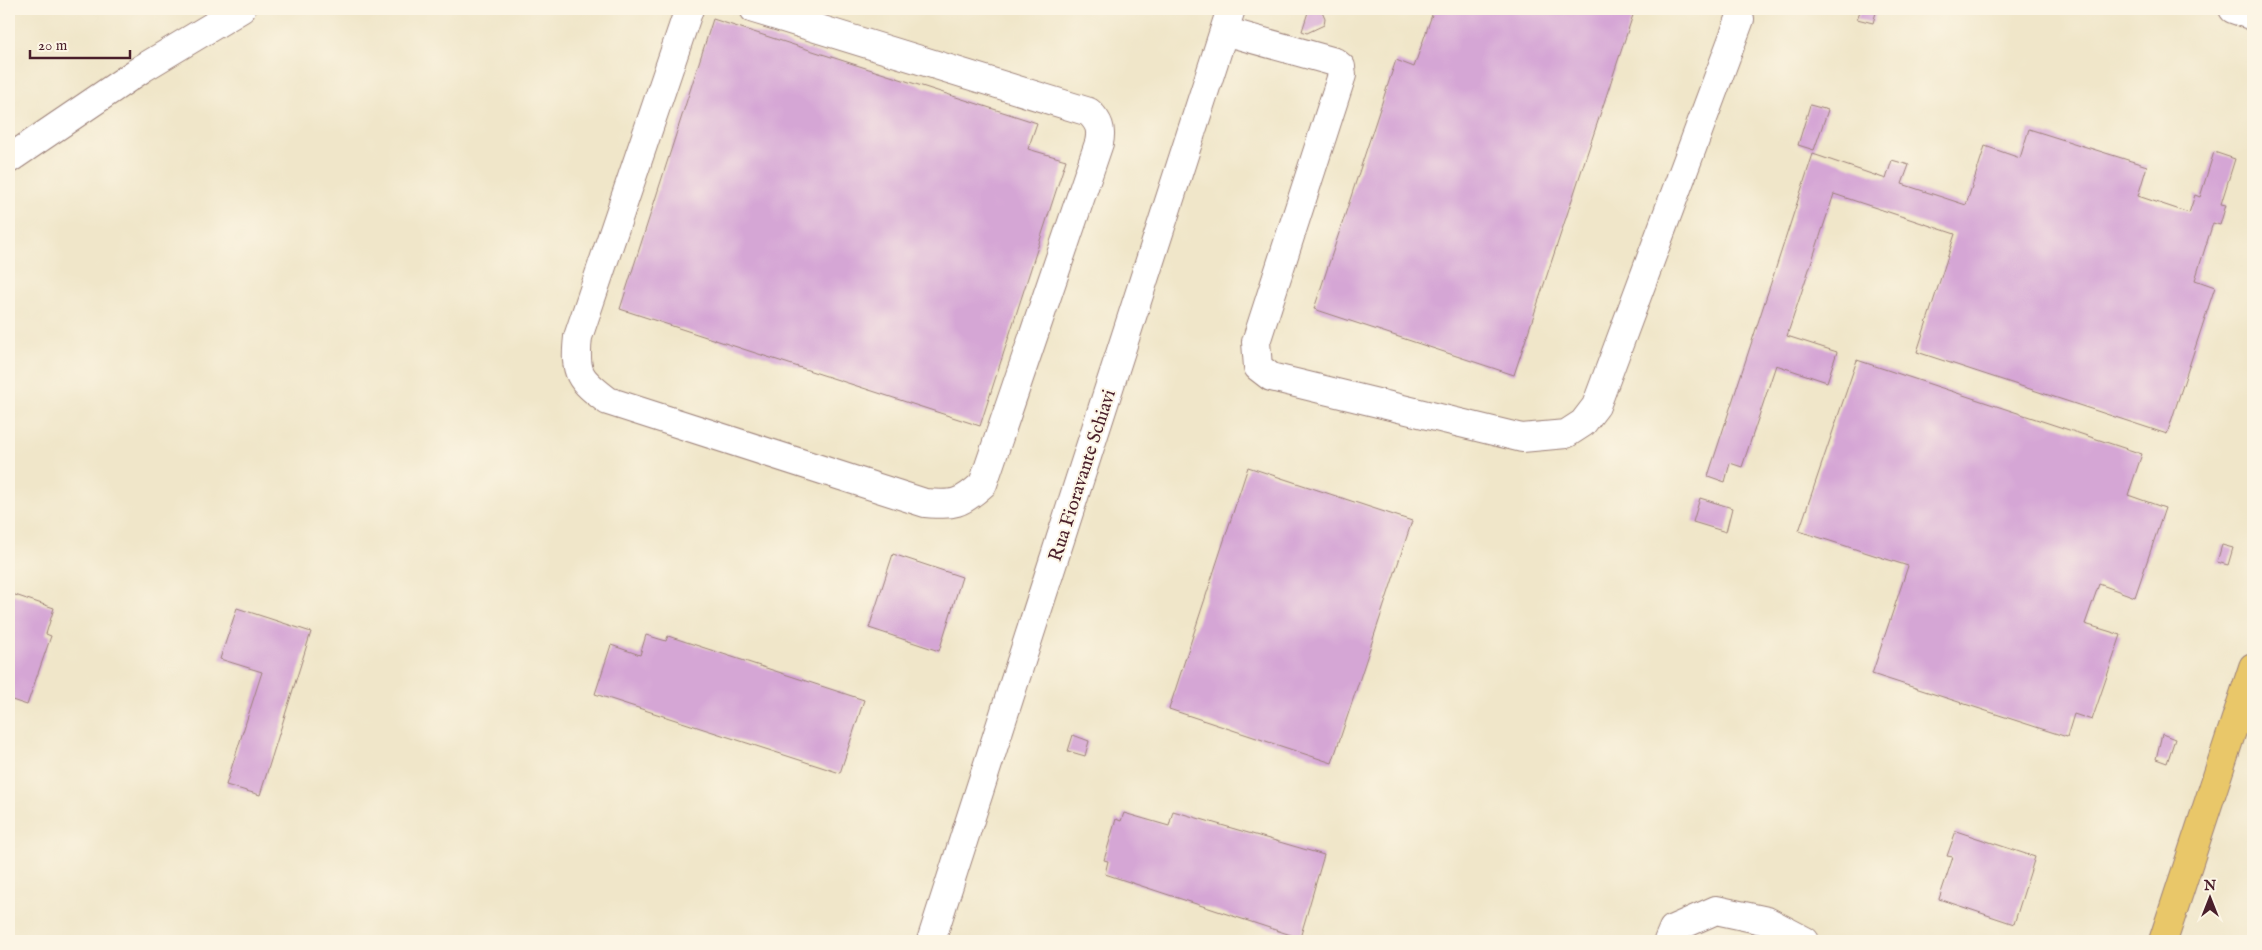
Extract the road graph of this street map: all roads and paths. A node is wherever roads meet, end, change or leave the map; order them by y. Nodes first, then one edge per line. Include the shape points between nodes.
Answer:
1 (241, 9) edge
2 (689, 9) edge
3 (754, 9) edge
4 (2233, 9) edge
5 (2253, 16) edge
6 (1740, 19) dead end
7 (1227, 20) edge
8 (9, 159) edge
9 (2253, 667) edge
10 (931, 941) edge
11 (1668, 941) edge
12 (1805, 941) edge
13 (2162, 941) edge

1 - 8 street via 143,68
2 - 3 street via 578,337 576,358 579,374 608,401 925,503 949,504 967,499 982,484 1099,143 1098,122 1089,112
4 - 5 street
6 - 7 street via 1596,406 1583,423 1566,434 1522,438 1272,377 1258,367 1256,342 1342,75 1341,67 1335,62
7 - 10 street, Rua Fioravante Schiavi
9 - 13 main road
11 - 12 street via 1673,929 1716,910 1767,921

